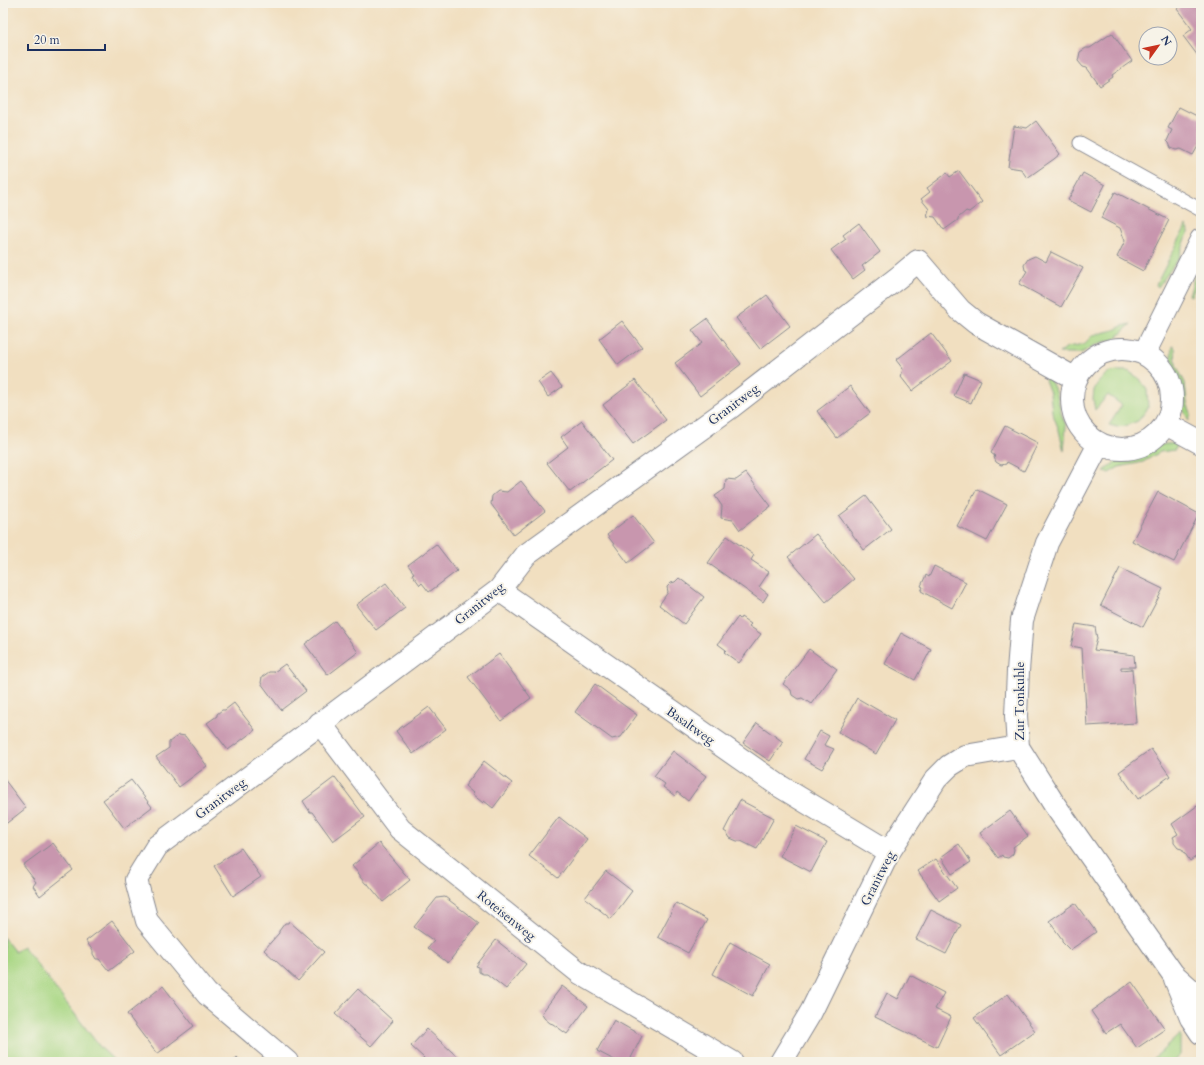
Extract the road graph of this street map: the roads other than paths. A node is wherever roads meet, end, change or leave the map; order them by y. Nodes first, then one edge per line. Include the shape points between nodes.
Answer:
1 (1080, 143) dead end
2 (1201, 210) edge
3 (1201, 240) edge
4 (1144, 354) junction
5 (1076, 379) junction
6 (1166, 424) junction
7 (1201, 443) edge
8 (1099, 444) junction
9 (499, 590) junction
10 (320, 723) junction
11 (1018, 747) junction
12 (889, 852) junction
13 (1173, 974) junction
14 (1201, 999) edge
15 (1201, 1033) edge
16 (287, 1062) edge
17 (732, 1062) edge
18 (781, 1062) edge

1 - 2 lane
3 - 4 street
4 - 5 street via 1125,348 1104,351 1087,362
4 - 6 street via 1160,366 1170,384 1172,404
5 - 8 street via 1072,404 1080,428
5 - 9 street, Granitweg via 976,323 960,310 918,261 731,407 526,555
6 - 7 street
6 - 8 street via 1154,439 1137,448 1118,450
8 - 11 street, Zur Tonkuhle via 1047,543 1022,620 1017,679
9 - 10 street, Granitweg
9 - 12 street, Basaltweg via 778,785
10 - 16 street, Granitweg via 157,846 136,880 147,921 202,988
10 - 17 street, Roteisenweg via 400,829 580,974
11 - 12 street, Granitweg via 965,756 949,766 936,779
11 - 13 street, Zur Tonkuhle via 1054,804
12 - 18 street, Granitweg via 811,1012
13 - 14 street, Zur Tonkuhle
13 - 15 street, Zur Tonkuhle via 1191,1018

